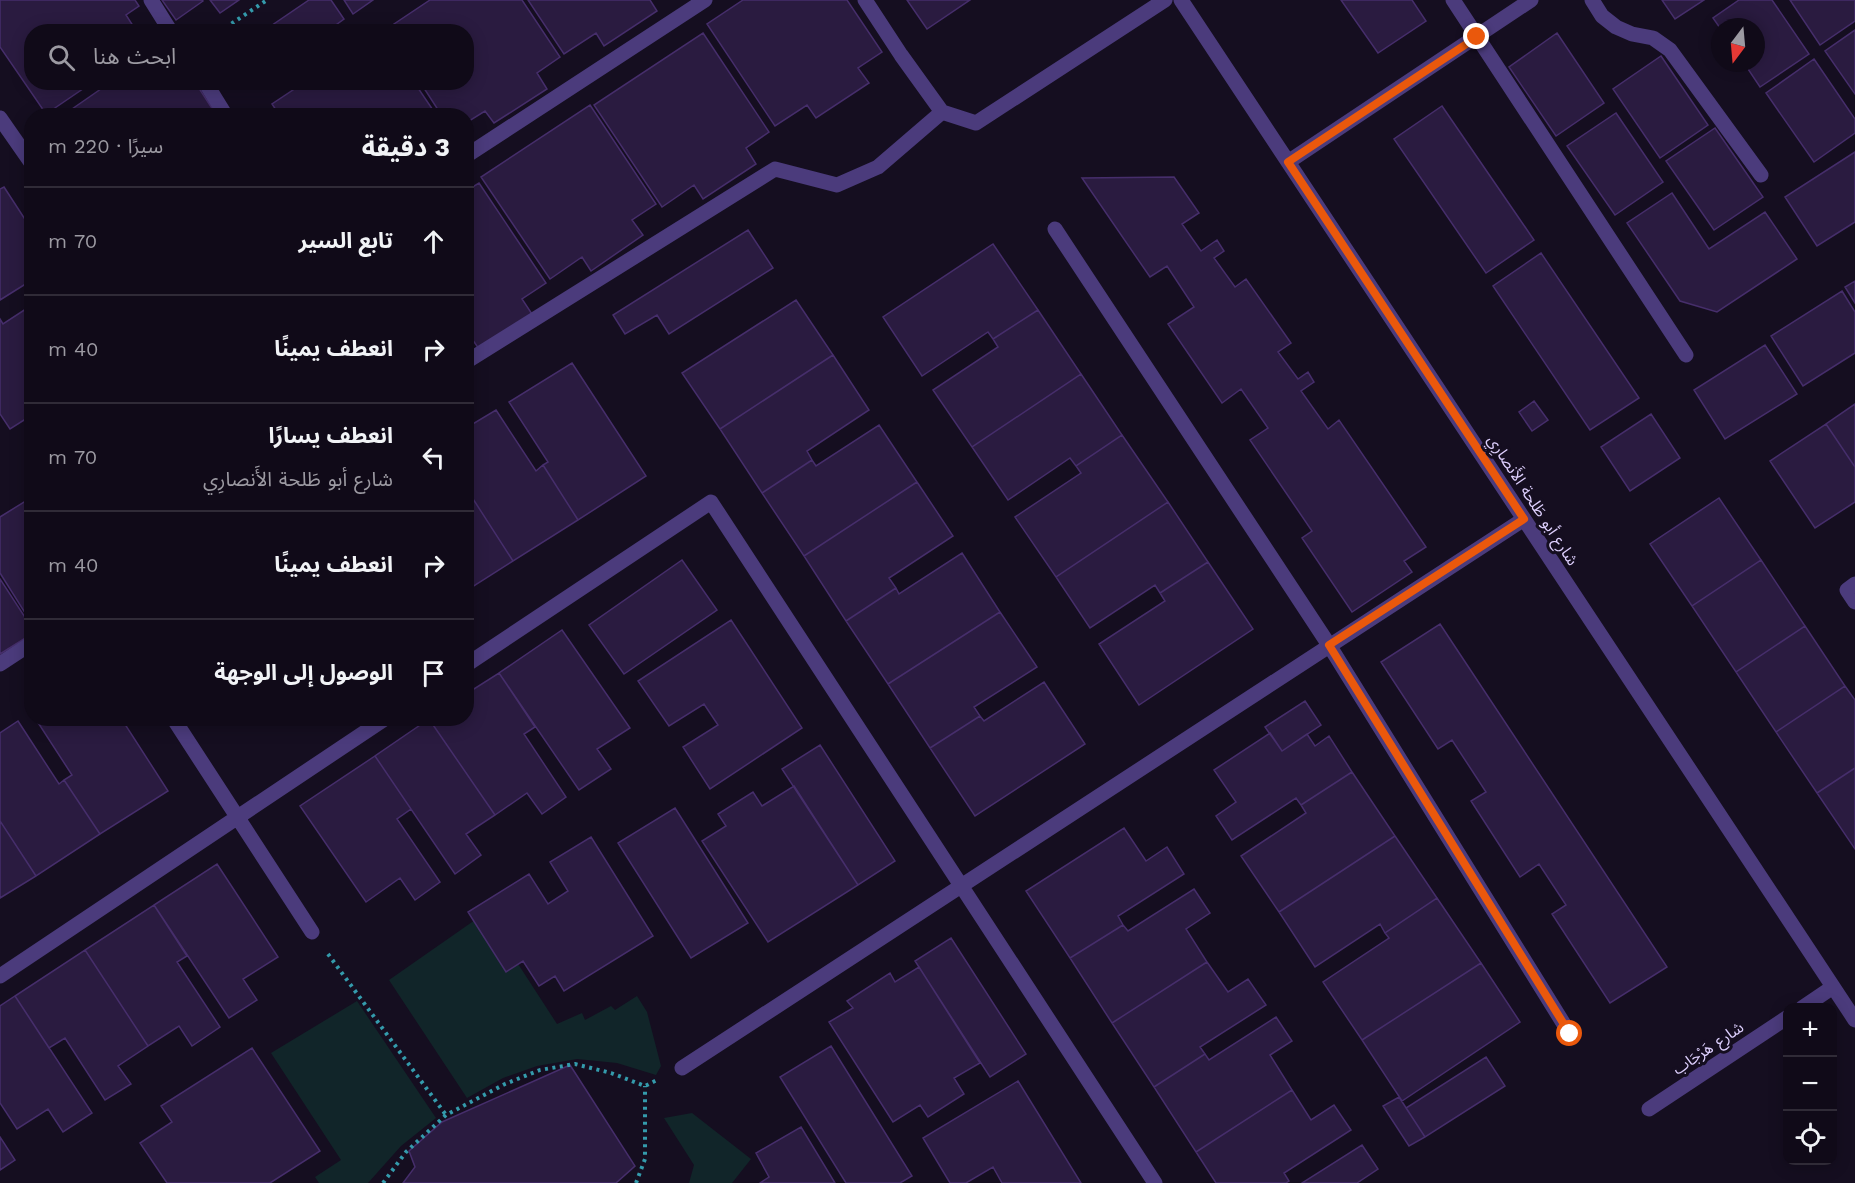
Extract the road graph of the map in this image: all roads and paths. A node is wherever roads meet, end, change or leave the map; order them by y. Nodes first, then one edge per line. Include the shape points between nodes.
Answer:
1 (151, 0) edge
2 (267, 0) edge
3 (705, 0) edge
4 (865, 0) edge
5 (1165, 0) edge
6 (1181, 0) edge
7 (1453, 0) edge
8 (1531, 0) edge
9 (1592, 0) edge
10 (166, 24) edge
11 (231, 24) edge
12 (1477, 37) junction
13 (210, 90) edge
14 (221, 108) edge
15 (942, 112) junction
16 (0, 118) edge
17 (474, 151) edge
18 (24, 152) edge
19 (1288, 162) junction
20 (1761, 175) dead end
21 (1055, 229) dead end
22 (1686, 355) dead end
23 (474, 357) edge
24 (1524, 519) junction
25 (1855, 584) edge
26 (1855, 602) edge
27 (1329, 645) junction
28 (24, 648) edge
29 (474, 660) edge
30 (0, 664) edge
31 (178, 726) edge
32 (374, 726) edge
33 (238, 818) junction
34 (961, 885) junction
35 (312, 932) joint
36 (0, 976) edge
37 (1833, 987) junction
38 (1809, 1003) edge
39 (1783, 1020) edge
40 (1855, 1020) edge
41 (1570, 1034) dead end
42 (682, 1068) dead end
43 (1649, 1109) dead end
44 (447, 1115) junction
45 (382, 1183) edge
46 (636, 1183) edge
47 (1155, 1183) edge

1 - 10 street
2 - 11 path
3 - 17 street
4 - 15 street
5 - 15 street via 976,123
6 - 19 street, شارع أبو طَلحة الأَنصارِي
7 - 12 street
8 - 12 street
9 - 20 street via 1602,16 1616,27 1653,38 1670,50
12 - 19 street
12 - 22 street
13 - 14 street
15 - 23 street via 878,167 837,185 775,169
16 - 18 street
19 - 24 street, شارع أبو طَلحة الأَنصارِي
21 - 27 street
24 - 27 street
24 - 37 street, شارع أبو طَلحة الأَنصارِي
25 - 26 street via 1847,590
27 - 34 street
27 - 41 street
28 - 30 street
29 - 34 street via 711,502
31 - 33 street
32 - 33 street
33 - 35 street
33 - 36 street
34 - 42 street
34 - 47 street
35 - 44 path
37 - 38 street
37 - 40 street, شارع أبو طَلحة الأَنصارِي
39 - 43 street, شارع هَرْجَاب
44 - 45 path via 406,1152
44 - 46 path via 540,1070 575,1064 611,1073 645,1086 645,1159

